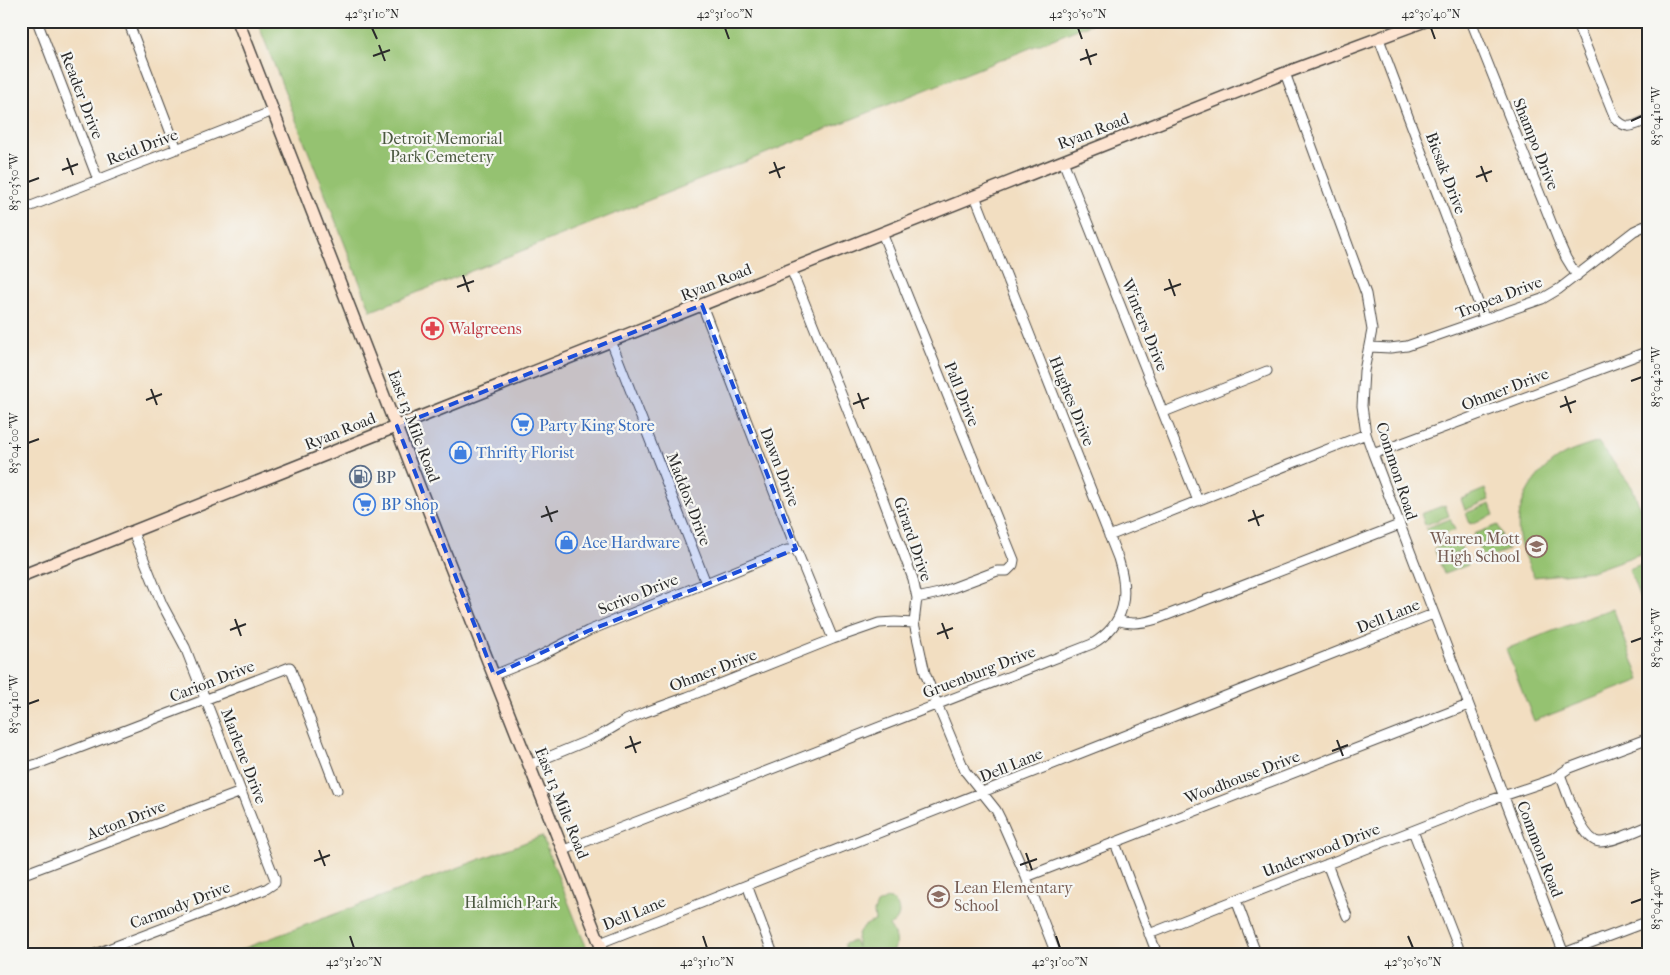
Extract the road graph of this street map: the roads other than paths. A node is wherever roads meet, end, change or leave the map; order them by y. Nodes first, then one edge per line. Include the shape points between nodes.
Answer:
1 (37, 21) edge
2 (128, 21) edge
3 (238, 21) edge
4 (1425, 21) edge
5 (1470, 21) edge
6 (1576, 21) edge
7 (1379, 39) junction
8 (1285, 73) junction
9 (273, 111) junction
10 (1649, 119) edge
11 (177, 149) junction
12 (1062, 161) junction
13 (98, 180) junction
14 (975, 196) junction
15 (21, 210) edge
16 (1649, 224) edge
17 (882, 233) junction
18 (791, 269) junction
19 (1577, 276) junction
20 (702, 305) junction
21 (1484, 318) junction
22 (611, 341) junction
23 (1370, 347) junction
24 (1649, 351) edge
25 (1268, 371) dead end
26 (1164, 412) junction
27 (397, 426) junction
28 (1366, 434) junction
29 (1372, 454) junction
30 (1198, 501) junction
31 (1399, 525) junction
32 (133, 532) junction
33 (1109, 536) junction
34 (796, 549) junction
35 (21, 576) edge
36 (706, 583) junction
37 (917, 598) junction
38 (1433, 614) junction
39 (1118, 620) junction
40 (914, 623) junction
41 (833, 639) junction
42 (494, 675) junction
43 (206, 700) junction
44 (937, 704) junction
45 (1468, 705) junction
46 (1649, 738) edge
47 (529, 765) junction
48 (21, 769) edge
49 (1560, 774) junction
50 (338, 790) dead end
51 (242, 792) junction
52 (982, 793) junction
53 (1503, 796) junction
54 (1649, 826) edge
55 (1413, 831) junction
56 (1115, 843) junction
57 (564, 850) junction
58 (1327, 864) junction
59 (21, 875) edge
60 (1026, 877) junction
61 (275, 883) joint
62 (746, 885) junction
63 (1236, 900) junction
64 (1347, 916) dead end
65 (1649, 921) edge
66 (1149, 934) junction
67 (602, 949) edge
68 (1564, 953) edge
69 (95, 954) edge
70 (773, 954) edge
71 (1056, 954) edge
72 (1157, 954) edge
73 (1256, 954) edge
74 (1461, 954) edge

1 - 13 street, Reader Drive
2 - 11 street
3 - 9 main road, East 13 Mile Road
4 - 7 main road, Ryan Road
5 - 19 street, Shampo Drive via 1559,242
6 - 10 street via 1615,118 1629,127
7 - 8 main road, Ryan Road
7 - 21 street, Bicsak Drive
8 - 12 main road, Ryan Road
8 - 23 street, Common Road via 1366,294 1372,330
9 - 11 street, Reid Drive
9 - 27 main road, East 13 Mile Road
11 - 13 street, Reid Drive
12 - 14 main road, Ryan Road
12 - 26 street, Winters Drive
13 - 15 street, Reid Drive
14 - 17 main road, Ryan Road
14 - 33 street, Hughes Drive
16 - 19 street, Tropea Drive via 1634,231
17 - 18 main road, Ryan Road
17 - 37 street, Pall Drive via 1014,560 1007,571 997,571
18 - 20 main road, Ryan Road
18 - 37 street, Girard Drive via 882,496
19 - 21 street, Tropea Drive via 1542,299
20 - 22 main road, Ryan Road
20 - 34 street, Dawn Drive
21 - 23 street, Tropea Drive via 1407,346
22 - 27 main road, Ryan Road
22 - 36 street, Maddox Drive
23 - 28 street, Common Road via 1362,390
24 - 29 street, Ohmer Drive
25 - 26 street
26 - 30 street, Winters Drive
27 - 32 main road, Ryan Road
27 - 42 main road, East 13 Mile Road
28 - 29 street, Common Road
28 - 30 street
29 - 31 street, Common Road
30 - 33 street
31 - 38 street, Common Road
31 - 39 street via 1157,620 1136,623
32 - 35 main road, Ryan Road
32 - 43 street, Marlene Drive
33 - 39 street, Hughes Drive via 1123,574 1125,590
34 - 36 street, Scrivo Drive
34 - 41 street, Dawn Drive
36 - 42 street, Scrivo Drive via 588,631
37 - 40 street, Girard Drive
38 - 45 street, Common Road
38 - 52 street, Dell Lane
39 - 44 street, Gruenburg Drive via 1111,630 1092,644
40 - 41 street, Ohmer Drive via 879,623
40 - 44 street, Girard Drive via 925,673
41 - 47 street, Ohmer Drive via 642,713 598,736
42 - 47 main road, East 13 Mile Road
43 - 48 street, Carion Drive
43 - 50 street, Carion Drive via 290,667
43 - 51 street, Marlene Drive
44 - 52 street, Girard Drive via 965,771
44 - 57 street, Gruenburg Drive
45 - 53 street, Common Road
45 - 56 street, Woodhouse Drive
46 - 49 street, Underwood Drive
47 - 57 main road, East 13 Mile Road
49 - 53 street, Underwood Drive
49 - 54 street via 1582,826 1594,841 1604,842
51 - 59 street, Acton Drive
51 - 61 street, Marlene Drive via 274,872
52 - 60 street, Girard Drive via 1001,820
52 - 62 street, Dell Lane
53 - 55 street, Underwood Drive
53 - 68 street, Common Road
55 - 58 street, Underwood Drive
55 - 74 street
56 - 60 street, Woodhouse Drive
56 - 66 street
57 - 67 main road, East 13 Mile Road
58 - 63 street, Underwood Drive
58 - 64 street
60 - 71 street, Girard Drive
61 - 69 street, Carmody Drive
62 - 67 street, Dell Lane
62 - 70 street
63 - 66 street, Underwood Drive
63 - 73 street
65 - 68 street
66 - 72 street

